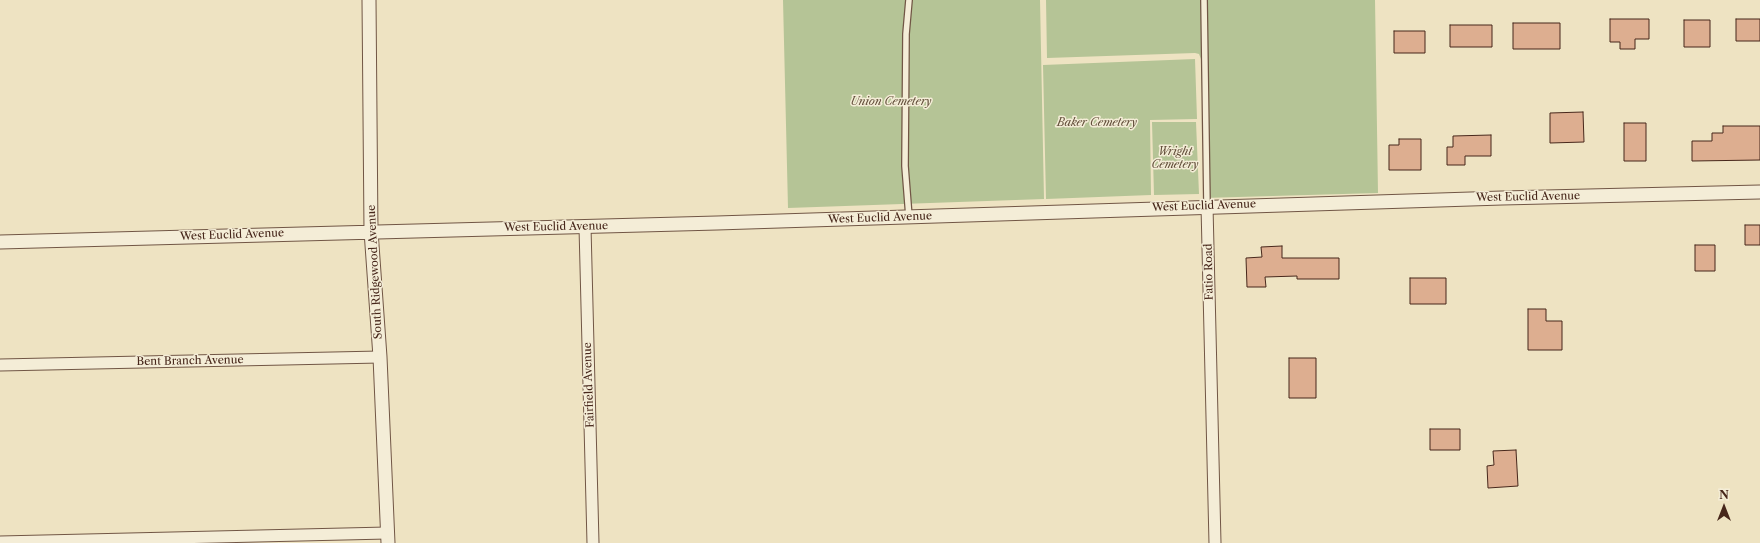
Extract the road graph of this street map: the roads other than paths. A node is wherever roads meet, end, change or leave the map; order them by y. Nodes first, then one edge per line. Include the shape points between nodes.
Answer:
1 (369, 0) edge
2 (909, 0) edge
3 (1204, 0) edge
4 (1760, 192) edge
5 (1207, 206) junction
6 (909, 217) junction
7 (585, 226) junction
8 (371, 231) junction
9 (0, 242) edge
10 (380, 357) junction
11 (0, 365) edge
12 (387, 538) edge
13 (0, 542) edge
14 (593, 543) edge
15 (1215, 543) edge

1 - 8 street, South Ridgewood Avenue
2 - 6 lane via 906,34 905,166
3 - 5 lane, Fatio Road
4 - 5 street, West Euclid Avenue
5 - 6 street, West Euclid Avenue
5 - 15 street, Fatio Road
6 - 7 street, West Euclid Avenue
7 - 8 street, West Euclid Avenue
7 - 14 street, Fairfield Avenue
8 - 9 street, West Euclid Avenue
8 - 10 street, South Ridgewood Avenue
10 - 11 street, Bent Branch Avenue
10 - 12 street, South Ridgewood Avenue
12 - 13 street

